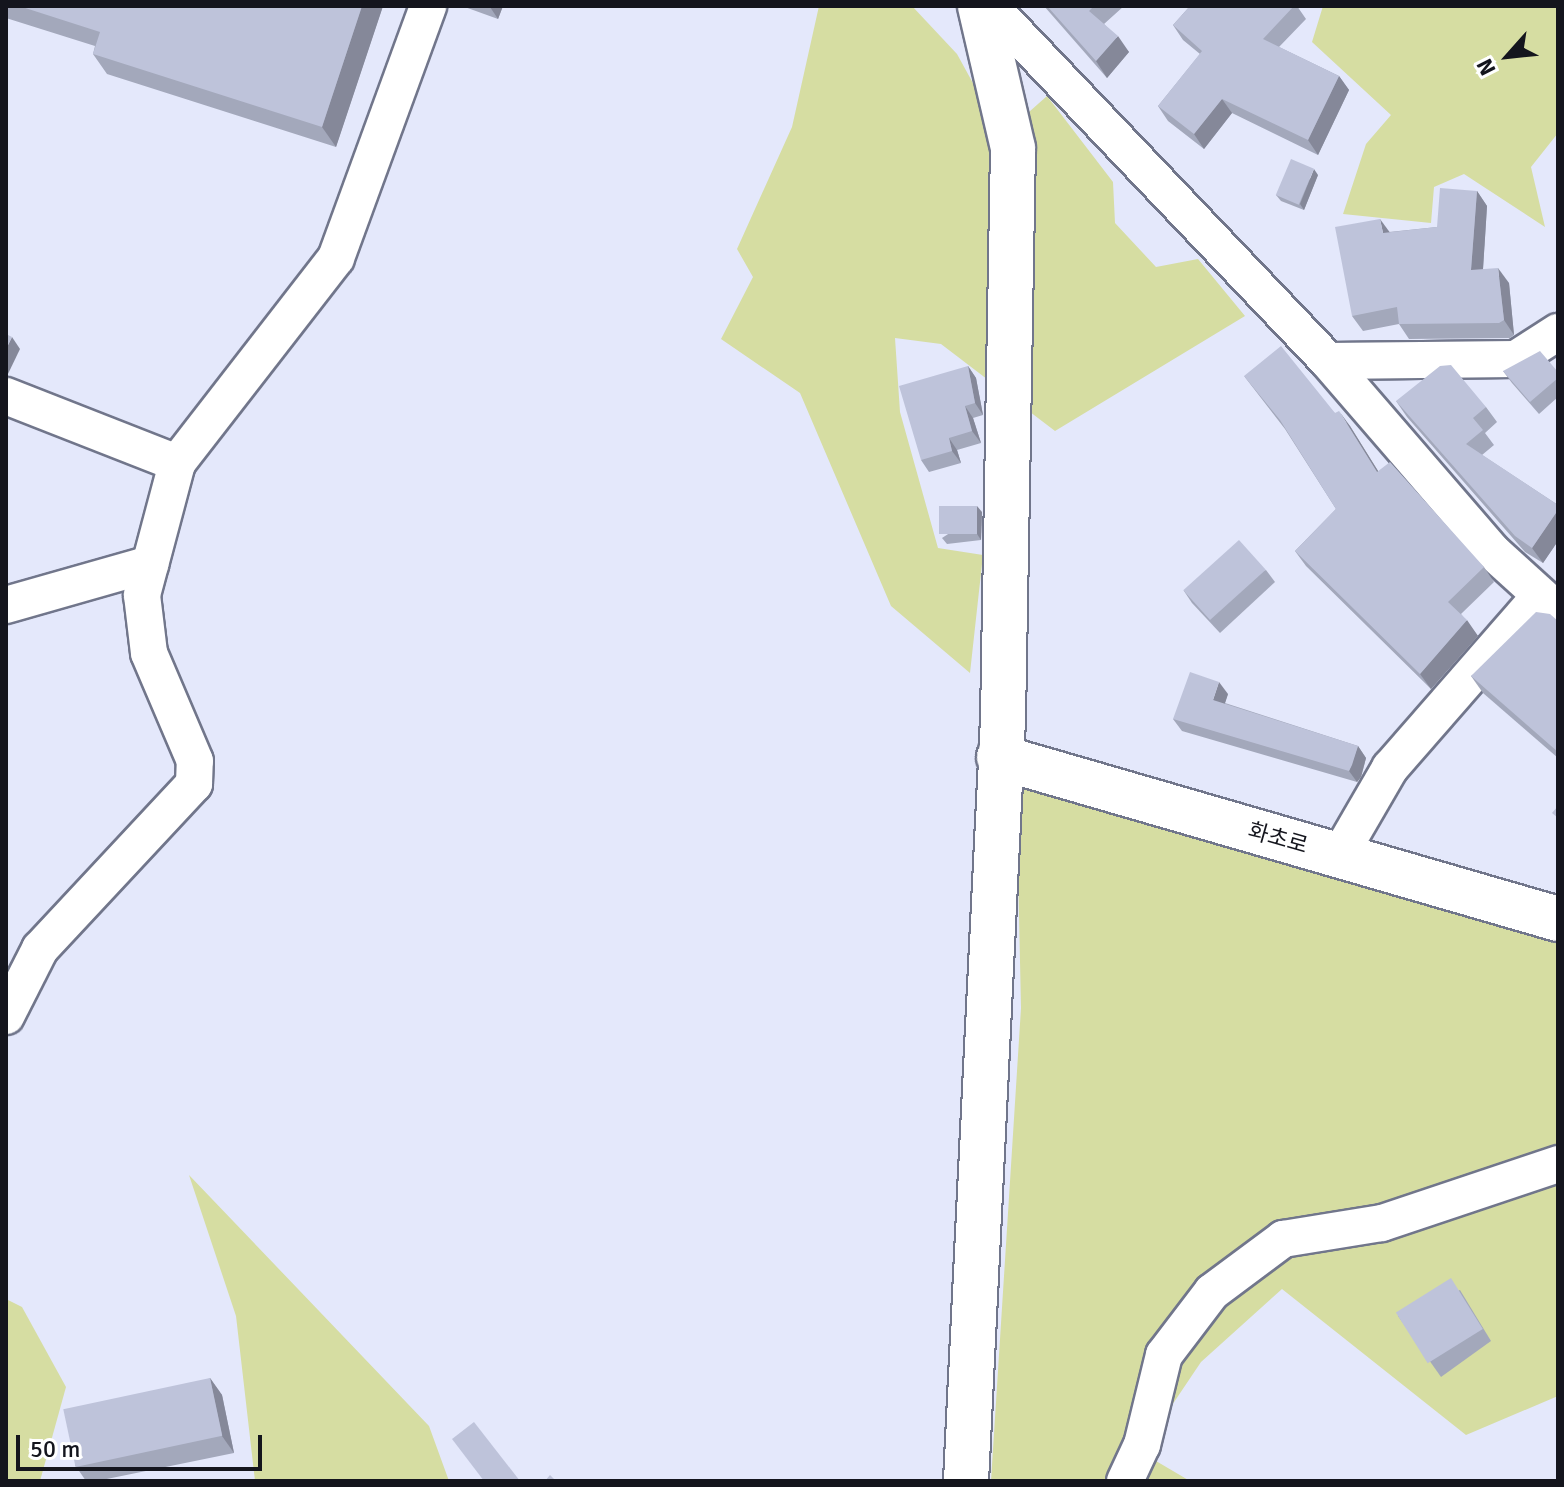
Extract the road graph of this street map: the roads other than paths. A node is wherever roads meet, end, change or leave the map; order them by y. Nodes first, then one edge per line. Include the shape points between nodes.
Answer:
1 (428, 6) edge
2 (980, 6) edge
3 (990, 6) edge
4 (1558, 332) edge
5 (1328, 361) junction
6 (6, 396) edge
7 (177, 463) junction
8 (150, 564) junction
9 (1549, 604) edge
10 (6, 605) edge
11 (999, 757) junction
12 (1339, 856) junction
13 (1558, 919) edge
14 (6, 1016) edge
15 (1558, 1164) edge
16 (966, 1481) edge
17 (1125, 1481) edge

1 - 7 street via 336,258
2 - 11 street via 1013,148
3 - 5 street
4 - 5 street via 1516,359
5 - 9 street via 1494,553
6 - 7 street
7 - 8 street
8 - 10 street
8 - 14 street via 142,595 149,653 195,761 194,784 40,949
9 - 12 street via 1390,768
11 - 12 street, 화초로
11 - 16 street
12 - 13 street, 화초로
15 - 17 street via 1382,1223 1283,1239 1212,1292 1164,1355 1142,1445

